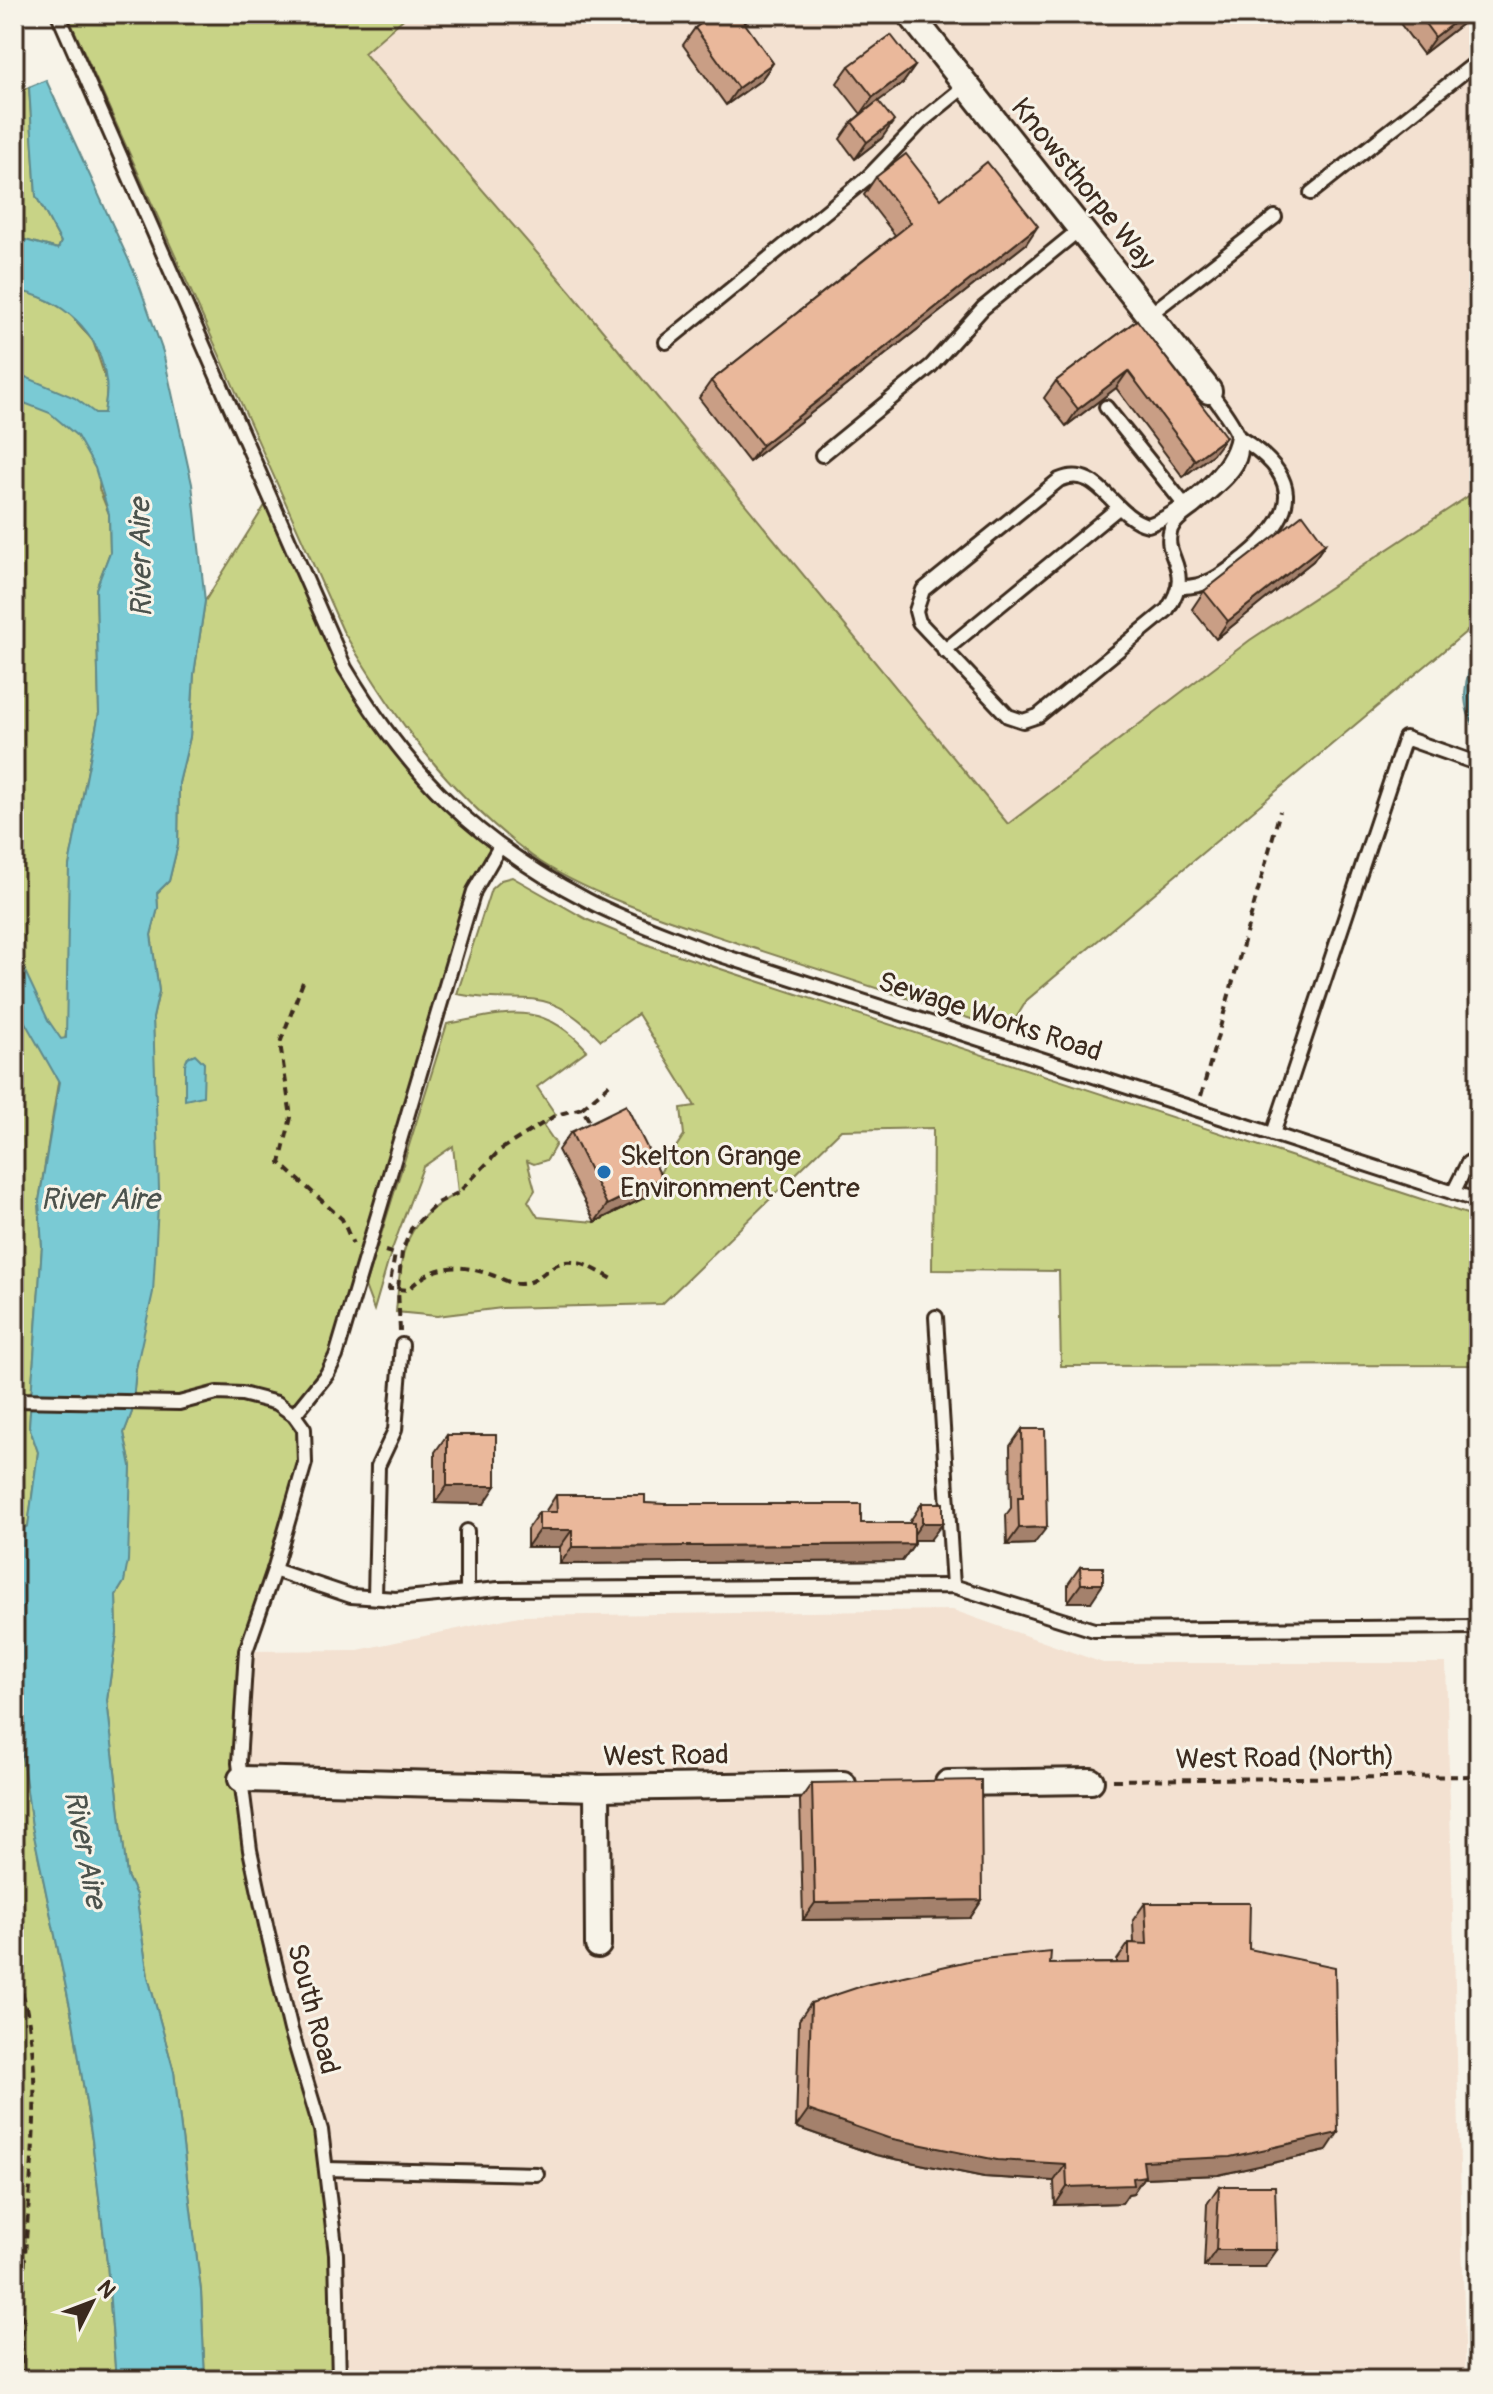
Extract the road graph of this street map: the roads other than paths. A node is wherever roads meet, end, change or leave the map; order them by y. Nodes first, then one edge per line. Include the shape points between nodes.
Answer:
1 (58, 14) edge
2 (910, 14) edge
3 (1479, 60) edge
4 (965, 86) junction
5 (1311, 193) dead end
6 (1275, 217) dead end
7 (1080, 229) junction
8 (1149, 315) junction
9 (666, 342) dead end
10 (1209, 391) joint
11 (1106, 407) edge
12 (1237, 436) junction
13 (822, 455) dead end
14 (1186, 507) junction
15 (1117, 509) junction
16 (1179, 587) junction
17 (944, 651) junction
18 (1479, 764) edge
19 (499, 848) junction
20 (1273, 1134) junction
21 (1479, 1157) edge
22 (1453, 1193) junction
23 (1479, 1201) edge
24 (936, 1317) dead end
25 (402, 1345) road end
26 (14, 1400) edge
27 (294, 1415) junction
28 (467, 1531) dead end
29 (274, 1570) junction
30 (953, 1586) junction
31 (467, 1592) junction
32 (375, 1597) junction
33 (1479, 1627) edge
34 (241, 1779) junction
35 (1091, 1781) road end
36 (931, 1783) edge
37 (867, 1784) edge
38 (597, 1788) junction
39 (598, 1945) dead end
40 (326, 2169) junction
41 (537, 2174) dead end
42 (339, 2380) edge

1 - 19 lane, Sewage Works Road via 345,668 379,724 436,792
2 - 4 street, Knowsthorpe Way
3 - 5 lane
4 - 7 street, Knowsthorpe Way
4 - 9 lane via 867,178
6 - 8 lane
7 - 8 street, Knowsthorpe Way
7 - 13 lane via 983,308 931,366
8 - 10 street, Knowsthorpe Way
10 - 12 lane via 1234,423
11 - 14 lane
12 - 14 lane via 1226,468
12 - 16 lane via 1257,448 1279,475 1286,490 1280,524 1209,584
14 - 15 lane via 1148,525
14 - 16 lane via 1169,542 1179,566
15 - 17 lane
15 - 17 lane via 1092,480 1066,477 923,590 916,611 919,622
16 - 17 lane via 1167,610 1031,719 1008,716
18 - 20 lane via 1405,738
19 - 20 lane, Sewage Works Road via 588,902 705,950
19 - 27 lane via 474,891 336,1356 319,1387
20 - 22 lane, Sewage Works Road
21 - 22 lane via 1468,1163
22 - 23 lane, Sewage Works Road
24 - 30 lane
25 - 32 lane via 395,1430 378,1466
26 - 27 lane via 179,1403 217,1393 242,1394 277,1403
27 - 29 lane, South Road via 304,1429 305,1463
28 - 31 lane
29 - 32 lane via 351,1596
29 - 34 lane, South Road via 246,1651
30 - 31 lane
30 - 33 lane via 1094,1630
31 - 32 lane
34 - 38 street, West Road
34 - 40 lane, South Road via 266,1925 321,2130
35 - 36 street
37 - 38 street, West Road
38 - 39 street
40 - 41 lane
40 - 42 lane, South Road via 336,2254

